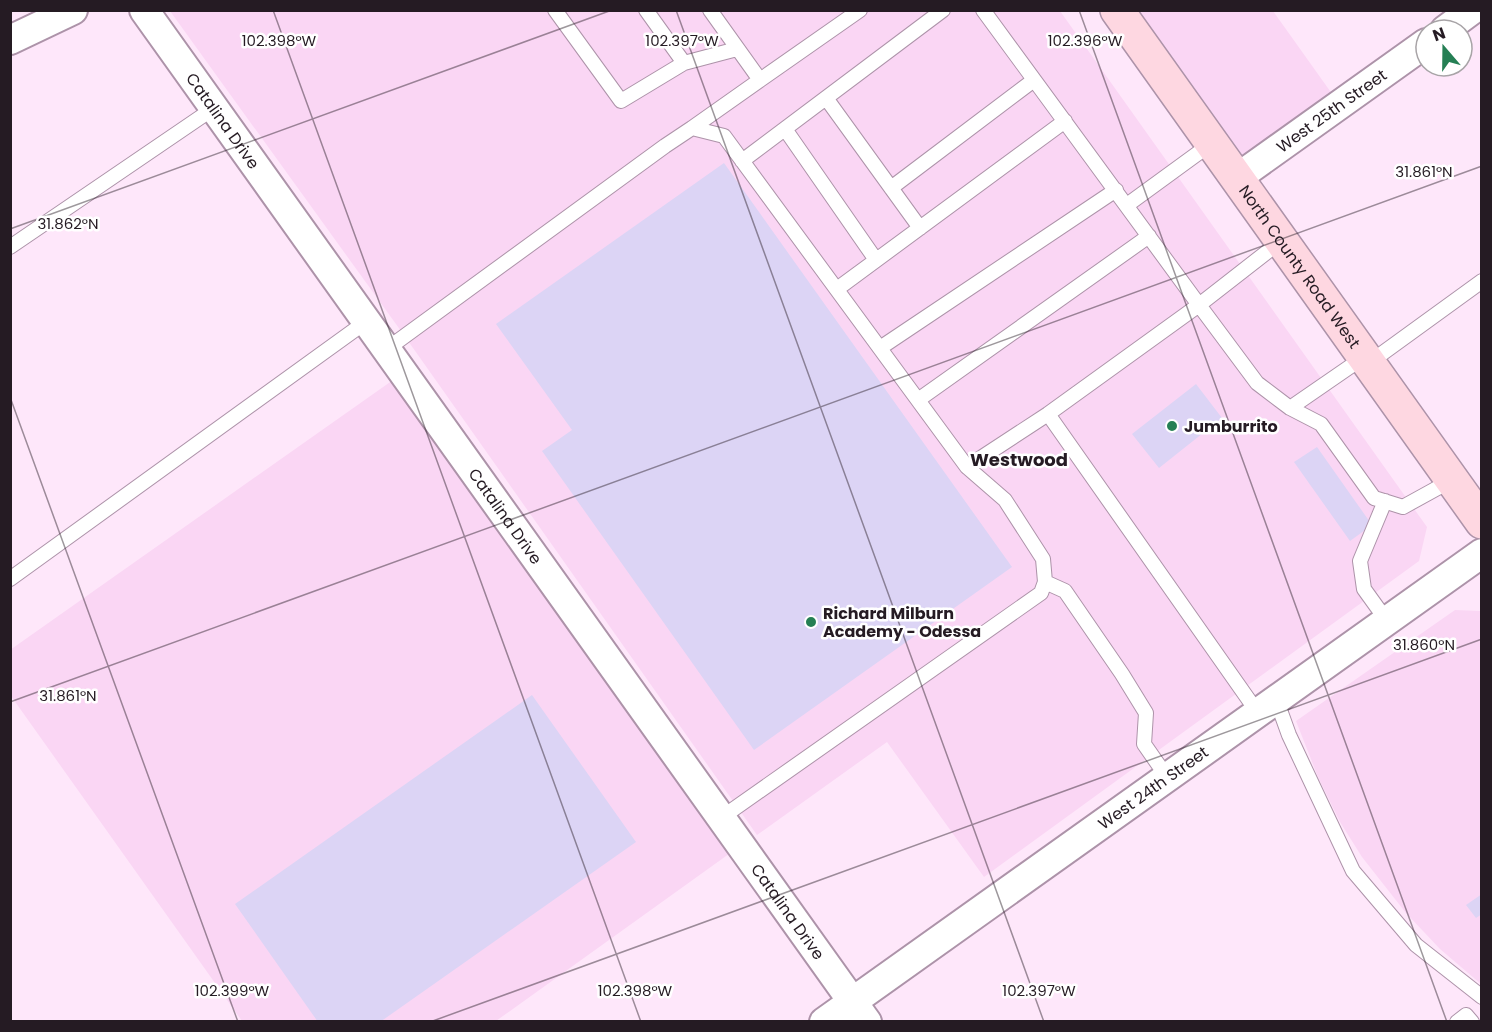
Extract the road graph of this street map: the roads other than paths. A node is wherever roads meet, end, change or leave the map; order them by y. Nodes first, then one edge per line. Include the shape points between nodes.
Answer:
1 (73, 10) edge
2 (144, 10) edge
3 (555, 10) edge
4 (646, 10) edge
5 (710, 10) edge
6 (860, 10) edge
7 (943, 10) edge
8 (983, 10) edge
9 (1117, 10) edge
10 (10, 39) edge
11 (737, 49) junction
12 (1414, 52) edge
13 (684, 63) junction
14 (760, 80) junction
15 (1034, 80) junction
16 (826, 98) junction
17 (214, 108) junction
18 (1065, 121) junction
19 (692, 128) junction
20 (785, 129) junction
21 (1212, 143) junction
22 (742, 161) junction
23 (1237, 178) junction
24 (891, 188) junction
25 (1116, 190) junction
26 (1127, 205) junction
27 (920, 228) junction
28 (1149, 236) junction
29 (1281, 241) junction
30 (10, 247) edge
31 (876, 261) junction
32 (1482, 281) edge
33 (837, 290) junction
34 (1199, 305) junction
35 (367, 321) junction
36 (880, 348) junction
37 (387, 349) junction
38 (1367, 360) junction
39 (918, 400) junction
40 (1290, 408) junction
41 (1047, 414) junction
42 (968, 467) junction
43 (1452, 480) junction
44 (1385, 501) junction
45 (1482, 522) edge
46 (1482, 553) edge
47 (10, 579) edge
48 (1045, 582) junction
49 (1387, 621) junction
50 (1267, 706) junction
51 (1167, 777) junction
52 (721, 818) junction
53 (1482, 997) edge
54 (860, 1011) edge
55 (824, 1022) edge

1 - 10 street
2 - 17 street, Catalina Drive
3 - 13 lane via 621,101
4 - 13 lane
5 - 11 lane
6 - 14 lane
7 - 16 lane
8 - 15 lane
9 - 21 main road, North County Road West
11 - 13 lane
11 - 14 lane
12 - 23 street, West 25th Street
14 - 19 lane
15 - 18 lane
15 - 24 lane
16 - 20 lane
16 - 24 lane
17 - 30 lane
17 - 35 street, Catalina Drive
18 - 25 lane
18 - 27 lane
19 - 22 lane via 724,136
19 - 37 lane
20 - 22 lane
20 - 31 lane
21 - 23 main road, North County Road West
21 - 26 lane
22 - 33 lane
23 - 29 main road, North County Road West
24 - 27 lane
25 - 26 lane
25 - 36 lane
26 - 28 lane
27 - 31 lane
28 - 34 lane
28 - 39 lane
29 - 34 lane
29 - 38 main road, North County Road West
31 - 33 lane
32 - 38 lane
33 - 36 lane
34 - 40 lane via 1257,383
34 - 41 lane
35 - 37 street, Catalina Drive
35 - 47 lane
36 - 39 lane
37 - 52 street, Catalina Drive
38 - 40 lane
38 - 43 main road, North County Road West
39 - 42 lane
40 - 44 lane via 1321,424 1374,498
41 - 42 lane
41 - 50 lane
42 - 48 lane via 1005,500 1043,559
43 - 44 lane via 1403,507
43 - 45 main road, North County Road West
44 - 49 lane via 1360,561 1364,588
46 - 49 street, West 24th Street
48 - 51 lane via 1065,591 1122,674 1146,713 1144,744
48 - 52 lane via 1041,593
49 - 50 street, West 24th Street
50 - 51 street, West 24th Street
50 - 53 lane via 1289,735 1353,871 1416,945
51 - 54 street, West 24th Street
52 - 54 street, Catalina Drive
54 - 55 street, West 24th Street

